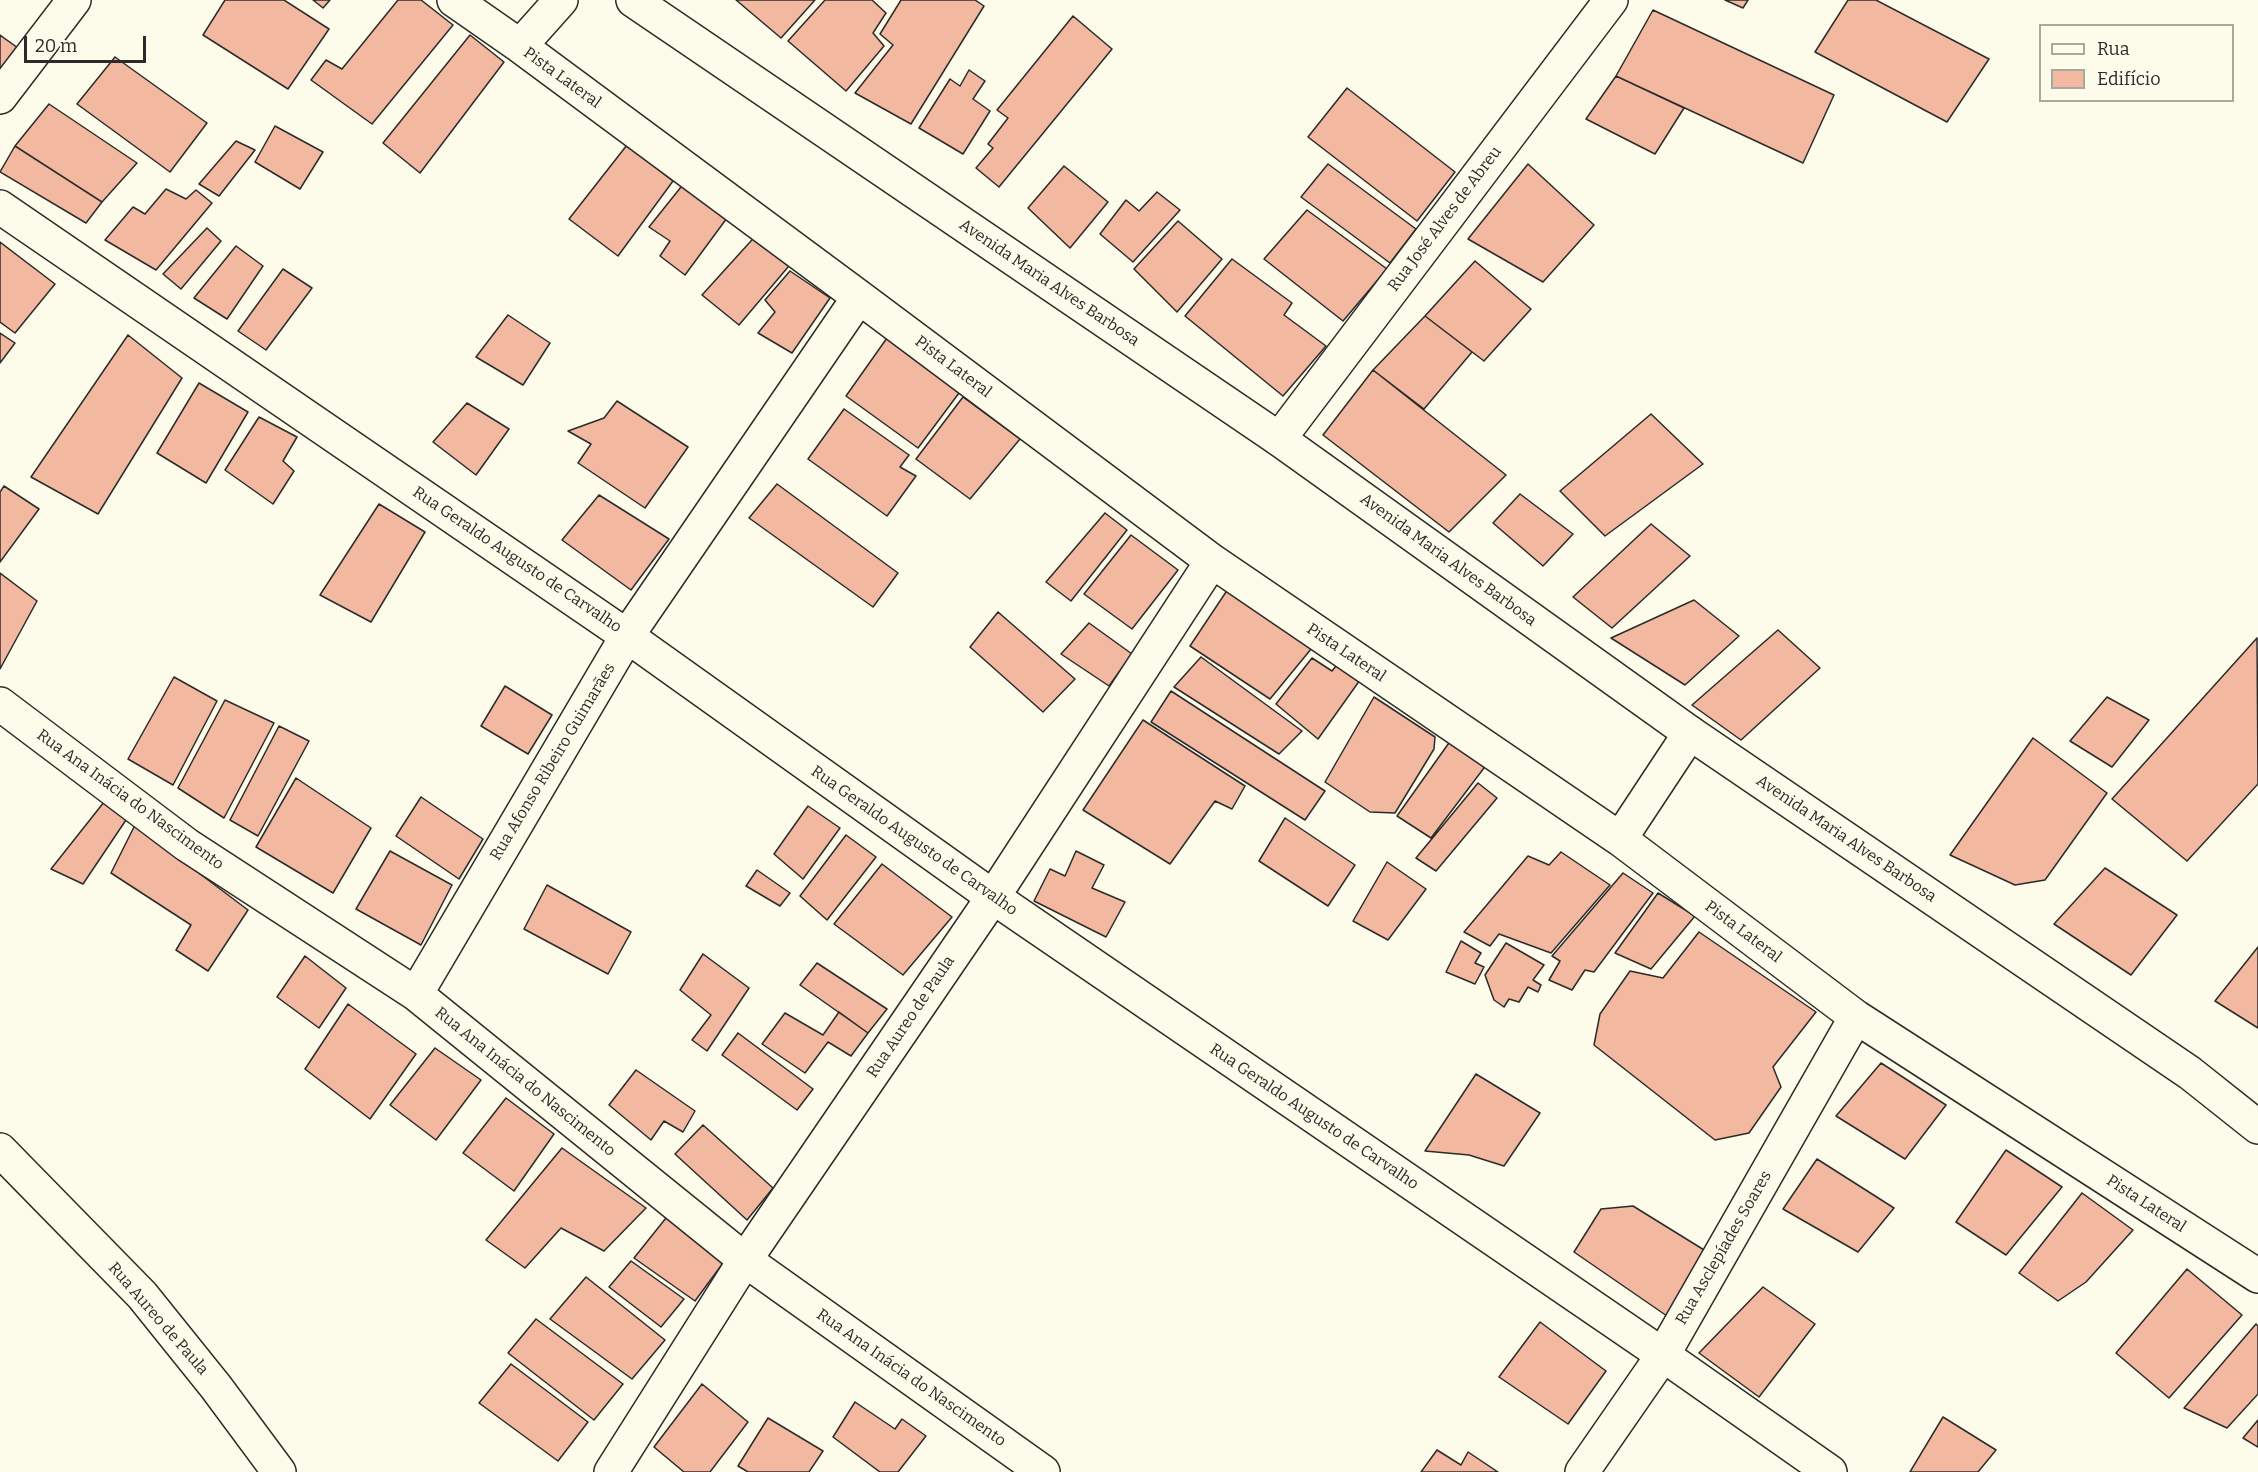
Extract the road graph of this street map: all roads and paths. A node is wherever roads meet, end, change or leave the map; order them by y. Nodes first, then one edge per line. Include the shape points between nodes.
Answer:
1 (74, 0) edge
2 (454, 0) edge
3 (561, 0) edge
4 (633, 0) edge
5 (1611, 0) edge
6 (520, 46) junction
7 (0, 97) edge
8 (0, 207) edge
9 (860, 297) junction
10 (1279, 439) junction
11 (1212, 561) junction
12 (627, 636) junction
13 (0, 704) edge
14 (1690, 734) junction
15 (1620, 839) junction
16 (993, 897) junction
17 (416, 994) junction
18 (1856, 1017) junction
19 (2258, 1127) edge
20 (0, 1150) edge
21 (746, 1260) junction
22 (2258, 1276) edge
23 (1663, 1355) junction
24 (279, 1472) edge
25 (611, 1472) edge
26 (1042, 1472) edge
27 (1582, 1472) edge
28 (1830, 1472) edge

1 - 7 main road
2 - 6 main road, Pista Lateral
3 - 6 main road
4 - 10 main road, Avenida Maria Alves Barbosa
5 - 10 main road, Rua José Alves de Abreu
6 - 9 main road, Pista Lateral
8 - 12 main road, Rua Geraldo Augusto de Carvalho
9 - 11 main road, Pista Lateral
9 - 12 main road, Rua Afonso Ribeiro Guimarães
10 - 14 main road, Avenida Maria Alves Barbosa
11 - 15 main road, Pista Lateral
11 - 16 main road, Rua Aureo de Paula
12 - 16 main road, Rua Geraldo Augusto de Carvalho
12 - 17 main road, Rua Afonso Ribeiro Guimarães
13 - 17 main road, Rua Ana Inácia do Nascimento via 187,845
14 - 15 main road
14 - 19 main road, Avenida Maria Alves Barbosa via 2190,1072
15 - 18 main road, Pista Lateral
16 - 21 main road, Rua Aureo de Paula
16 - 23 main road, Rua Geraldo Augusto de Carvalho
17 - 21 main road, Rua Ana Inácia do Nascimento
18 - 22 main road, Pista Lateral
18 - 23 main road, Rua Asclepíades Soares
20 - 24 main road, Rua Aureo de Paula via 142,1296
21 - 25 main road, Rua Aureo de Paula
21 - 26 main road, Rua Ana Inácia do Nascimento
23 - 27 main road, Rua Asclepíades Soares
23 - 28 main road, Rua Geraldo Augusto de Carvalho

